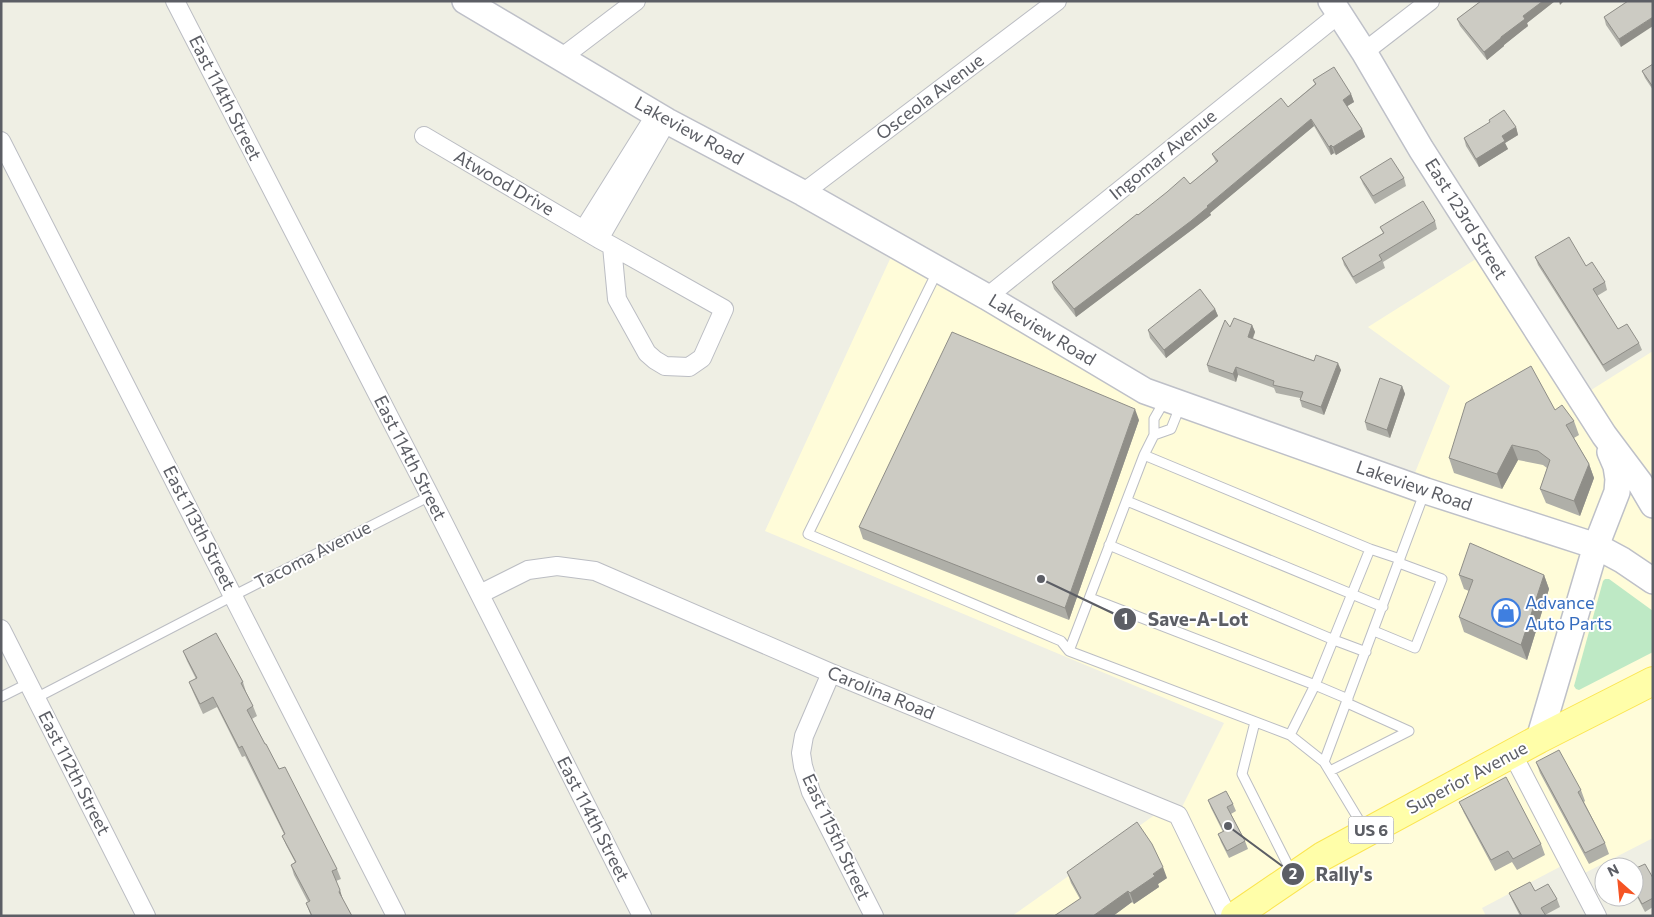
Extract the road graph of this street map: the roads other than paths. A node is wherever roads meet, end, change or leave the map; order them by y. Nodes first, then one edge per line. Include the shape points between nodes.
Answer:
1 (175, 1) edge
2 (465, 1) edge
3 (636, 1) edge
4 (1057, 1) edge
5 (1430, 1) edge
6 (1335, 8) edge
7 (1364, 52) junction
8 (561, 58) junction
9 (661, 117) junction
10 (424, 136) dead end
11 (1, 140) edge
12 (803, 193) junction
13 (598, 238) junction
14 (938, 270) junction
15 (987, 297) junction
16 (1173, 401) junction
17 (1154, 435) junction
18 (1604, 435) junction
19 (1144, 455) junction
20 (1426, 491) junction
21 (430, 496) junction
22 (1127, 501) junction
23 (1653, 505) edge
24 (1110, 545) junction
25 (1596, 546) junction
26 (1370, 549) junction
27 (1400, 561) junction
28 (1653, 581) edge
29 (480, 594) junction
30 (1353, 595) junction
31 (233, 596) junction
32 (1090, 598) junction
33 (1382, 607) junction
34 (1, 630) edge
35 (1374, 631) junction
36 (1334, 640) junction
37 (1069, 651) junction
38 (1366, 652) junction
39 (831, 673) junction
40 (1653, 681) edge
41 (1315, 684) junction
42 (32, 690) junction
43 (1, 697) edge
44 (1347, 701) junction
45 (1255, 722) junction
46 (1290, 736) junction
47 (1539, 739) junction
48 (1512, 754) junction
49 (1324, 762) junction
50 (1330, 771) junction
51 (1367, 832) junction
52 (1293, 876) junction
53 (146, 916) edge
54 (396, 916) edge
55 (642, 916) edge
56 (874, 916) edge
57 (1227, 916) edge
58 (1235, 916) edge
59 (1597, 916) edge

1 - 21 street, East 114th Street
2 - 8 street, Lakeview Road
3 - 8 street
4 - 12 street, Osceola Avenue
5 - 7 street
6 - 7 street, East 123rd Street
6 - 15 street, Ingomar Avenue
7 - 18 street, East 123rd Street via 1421,149
8 - 9 street, Lakeview Road
9 - 12 street, Lakeview Road
9 - 13 street
10 - 13 street, Atwood Drive
11 - 31 street, East 113th Street
12 - 14 street, Lakeview Road
13 - 13 street, Atwood Drive via 724,309 702,358 689,367 665,366 646,353 617,299
14 - 15 street, Lakeview Road
14 - 37 lane via 808,534 1061,641
15 - 16 street, Lakeview Road via 1145,391
16 - 17 lane via 1154,419
16 - 17 lane via 1172,429
16 - 20 street, Lakeview Road
17 - 19 lane
18 - 23 street
18 - 25 street via 1618,479
19 - 22 lane
19 - 26 lane
20 - 25 street, Lakeview Road
20 - 27 lane
21 - 29 street, East 114th Street
21 - 31 lane, Tacoma Avenue
22 - 24 lane
22 - 30 lane
24 - 32 lane
24 - 36 lane
25 - 28 street, Lakeview Road
25 - 47 street
26 - 27 lane
26 - 30 lane
27 - 33 lane
27 - 35 lane via 1442,579 1415,648
29 - 39 street, Carolina Road via 528,570 557,566 595,571
29 - 55 street, East 114th Street
30 - 33 lane
30 - 36 lane
31 - 42 lane, Tacoma Avenue
31 - 54 street, East 113th Street
32 - 37 lane
32 - 41 lane
33 - 35 lane
34 - 42 street, East 112th Street
35 - 38 lane
36 - 38 lane
36 - 41 lane
37 - 45 lane
38 - 44 lane
39 - 56 street, East 115th Street via 804,736 803,766 814,798
39 - 57 street, Carolina Road via 1178,815
40 - 47 main road, Superior Avenue / US 6
41 - 44 lane
41 - 46 lane
42 - 43 lane, Tacoma Avenue
42 - 53 street, East 112th Street
44 - 49 lane
44 - 50 lane via 1409,731
45 - 46 lane
45 - 52 lane via 1242,774
46 - 49 lane
47 - 48 main road, Superior Avenue / US 6
48 - 51 main road, Superior Avenue / US 6
48 - 59 street
49 - 50 lane
50 - 51 lane
51 - 52 main road, Superior Avenue / US 6
52 - 58 main road, Superior Avenue / US 6

